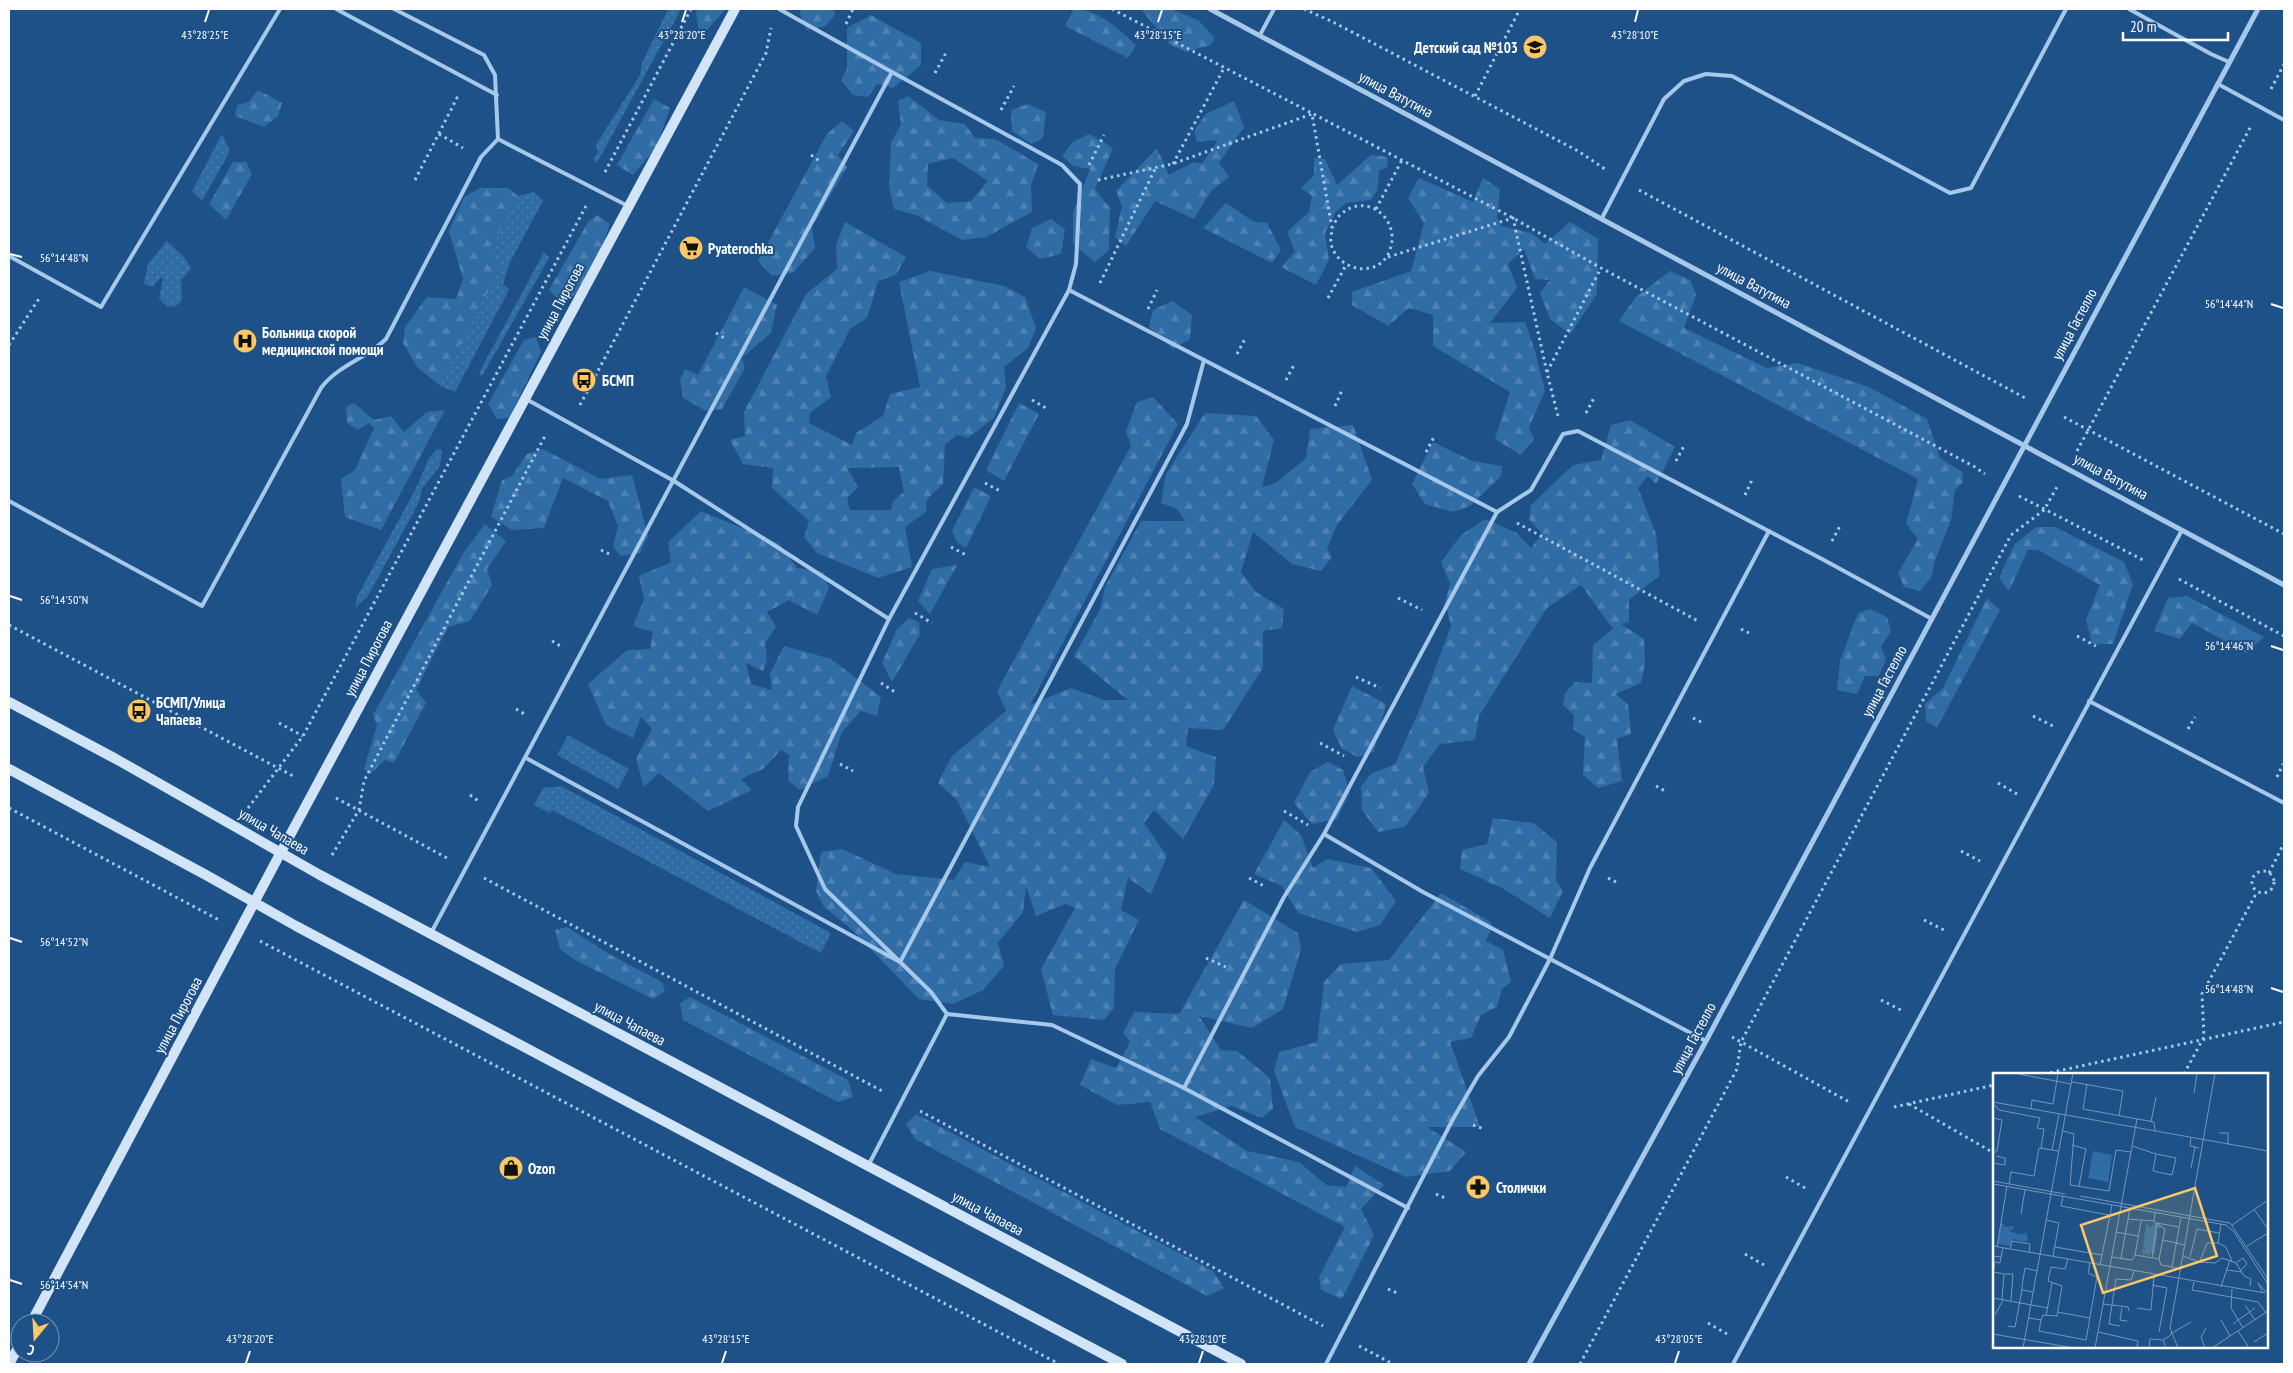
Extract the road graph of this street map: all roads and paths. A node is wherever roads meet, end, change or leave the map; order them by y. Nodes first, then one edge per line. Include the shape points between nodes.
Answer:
1 (280, 9) edge
2 (336, 9) edge
3 (394, 9) edge
4 (691, 9) edge
5 (735, 9) edge
6 (779, 9) edge
7 (1112, 9) edge
8 (1210, 9) edge
9 (1274, 9) edge
10 (1304, 9) edge
11 (1520, 9) edge
12 (2066, 9) edge
13 (2129, 9) edge
14 (2258, 9) edge
15 (771, 26) dead end
16 (1260, 35) junction
17 (2229, 62) junction
18 (2284, 64) edge
19 (1224, 68) junction
20 (892, 72) junction
21 (2218, 84) junction
22 (449, 94) dead end
23 (497, 95) junction
24 (1475, 96) junction
25 (2261, 107) junction
26 (1312, 114) junction
27 (2284, 120) edge
28 (439, 134) junction
29 (1104, 135) dead end
30 (498, 140) junction
31 (481, 157) junction
32 (1402, 160) junction
33 (1172, 164) junction
34 (1155, 169) junction
35 (415, 180) dead end
36 (1622, 180) junction
37 (1080, 184) junction
38 (595, 189) junction
39 (628, 206) junction
40 (1376, 209) junction
41 (1512, 218) junction
42 (1602, 218) junction
43 (1332, 228) junction
44 (9, 256) edge
45 (1387, 257) junction
46 (1346, 265) junction
47 (1600, 268) junction
48 (51, 280) junction
49 (1069, 290) junction
50 (1328, 298) dead end
51 (1091, 302) junction
52 (9, 345) edge
53 (1204, 360) junction
54 (1547, 373) junction
55 (525, 398) junction
56 (2044, 406) junction
57 (556, 416) junction
58 (570, 423) junction
59 (2088, 430) junction
60 (1563, 434) junction
61 (2024, 444) junction
62 (2068, 468) junction
63 (674, 481) junction
64 (2002, 487) junction
65 (9, 501) edge
66 (2044, 510) junction
67 (1497, 512) junction
68 (2182, 530) junction
69 (1769, 531) junction
70 (2284, 534) edge
71 (2161, 569) junction
72 (2284, 585) edge
73 (1398, 598) dead end
74 (890, 619) junction
75 (1439, 619) junction
76 (1932, 619) junction
77 (9, 625) edge
78 (1716, 631) junction
79 (2284, 636) edge
80 (1356, 677) dead end
81 (1398, 697) junction
82 (2089, 701) junction
83 (9, 702) edge
84 (279, 723) dead end
85 (302, 736) junction
86 (1320, 743) dead end
87 (526, 758) junction
88 (1361, 765) junction
89 (278, 767) junction
90 (9, 769) edge
91 (316, 788) junction
92 (2284, 803) edge
93 (9, 808) edge
94 (359, 810) junction
95 (235, 826) junction
96 (1324, 834) junction
97 (2284, 843) edge
98 (281, 852) junction
99 (467, 869) junction
100 (2269, 873) junction
101 (206, 875) junction
102 (320, 875) junction
103 (2257, 892) junction
104 (255, 902) junction
105 (296, 926) junction
106 (431, 934) junction
107 (1550, 959) junction
108 (900, 962) junction
109 (947, 1014) junction
110 (2284, 1022) edge
111 (1714, 1027) junction
112 (1706, 1041) junction
113 (1741, 1042) junction
114 (2049, 1073) edge
115 (2185, 1073) edge
116 (1993, 1085) edge
117 (1184, 1088) junction
118 (901, 1101) junction
119 (1909, 1104) junction
120 (1868, 1112) junction
121 (1993, 1152) edge
122 (868, 1166) junction
123 (1408, 1208) junction
124 (36, 1313) edge
125 (1341, 1336) junction
126 (1059, 1364) edge
127 (1122, 1364) edge
128 (1241, 1364) edge
129 (1326, 1364) edge
130 (1394, 1364) edge
131 (1529, 1364) edge
132 (1580, 1364) edge
133 (1733, 1364) edge

1 - 48 lane via 101,307
2 - 23 lane
3 - 23 lane via 484,55 495,76
4 - 38 path
5 - 39 street, улица Пирогова
6 - 20 lane
7 - 19 path
8 - 16 street, улица Ватутина
9 - 16 lane
10 - 24 path
11 - 24 path
12 - 36 lane via 1970,188 1950,193 1732,76 1706,74 1684,81 1664,99
13 - 17 lane
14 - 17 street, улица Гастелло
15 - 58 path via 766,53
16 - 42 street, улица Ватутина
17 - 21 street, улица Гастелло
18 - 25 path
19 - 26 path
19 - 33 path
20 - 37 lane via 1062,165
20 - 63 lane
21 - 25 lane
21 - 56 street, улица Гастелло
22 - 28 path via 457,98
23 - 30 lane
24 - 36 path via 1578,151
25 - 27 lane
25 - 59 path
26 - 32 path
26 - 33 path
26 - 43 path
28 - 31 path
28 - 35 path
29 - 37 path
30 - 31 lane
30 - 38 lane
31 - 65 lane via 386,339 376,349 328,379 321,388 202,606
32 - 40 path
32 - 41 path
33 - 34 path
34 - 37 path
34 - 51 path
36 - 42 lane
36 - 56 path
37 - 49 lane via 1076,264
38 - 39 lane
38 - 85 path
39 - 55 street, улица Пирогова
40 - 43 path via 1365,206 1349,208
40 - 45 path via 1392,227 1393,242
41 - 45 path
41 - 47 path
41 - 54 path
42 - 61 street, улица Ватутина
43 - 46 path via 1333,249
44 - 48 lane
45 - 46 path via 1369,268 1357,269
46 - 50 path
47 - 54 path
47 - 64 path via 1975,467
48 - 52 path
49 - 51 lane
49 - 74 lane
51 - 53 lane
53 - 67 lane
53 - 108 lane via 1187,424
54 - 60 path
55 - 57 lane
55 - 91 street, улица Пирогова
56 - 59 path
56 - 61 street, улица Гастелло
57 - 58 lane
57 - 94 path via 364,781
58 - 63 lane
59 - 70 path
60 - 67 lane via 1531,490
60 - 69 lane via 1578,431
61 - 62 street, улица Ватутина
61 - 64 street, улица Гастелло
62 - 66 path
62 - 68 street, улица Ватутина
63 - 74 lane
63 - 87 lane
64 - 66 path
64 - 76 street, улица Гастелло
66 - 71 path
66 - 113 path via 2011,535
67 - 75 lane
67 - 78 path
68 - 71 lane
68 - 72 street, улица Ватутина
69 - 76 lane
69 - 78 lane
71 - 79 path
71 - 82 lane
73 - 75 path
74 - 108 lane via 798,807 796,826 825,889
75 - 81 lane
76 - 111 street, улица Гастелло
77 - 89 path
78 - 107 lane via 1590,868
80 - 81 path
81 - 88 lane
82 - 92 lane
82 - 120 lane
83 - 95 street, улица Чапаева
84 - 85 path
85 - 89 path
86 - 88 path
87 - 99 lane
87 - 108 lane
88 - 96 lane
89 - 91 path
89 - 95 path
90 - 101 street
91 - 94 path
91 - 98 street, улица Пирогова
93 - 101 path via 187,905
94 - 99 path
94 - 102 path
95 - 98 street, улица Чапаева
96 - 107 lane via 1423,892
96 - 117 lane via 1284,898
97 - 100 path
98 - 102 street, улица Чапаева
98 - 104 street, улица Пирогова
99 - 106 lane
99 - 118 path
100 - 103 path via 2274,881 2272,889 2265,894
100 - 103 path via 2259,871 2254,875 2252,888
101 - 104 street
102 - 106 street, улица Чапаева
103 - 115 path via 2202,994 2204,1037
104 - 105 street
104 - 124 street, улица Пирогова
105 - 126 path via 284,953
105 - 127 street
106 - 122 street, улица Чапаева
107 - 112 lane
107 - 123 lane via 1509,1037 1478,1076 1453,1119
108 - 109 lane via 931,992
109 - 117 lane via 1052,1025
109 - 118 lane
110 - 114 path
111 - 112 street, улица Гастелло
111 - 113 path
112 - 131 street, улица Гастелло
113 - 120 path
113 - 132 path via 1737,1069
116 - 119 path
117 - 123 lane
118 - 122 lane
118 - 125 path
119 - 120 path
119 - 121 path
120 - 133 lane
122 - 128 street, улица Чапаева
123 - 125 lane
125 - 129 lane
125 - 130 path

